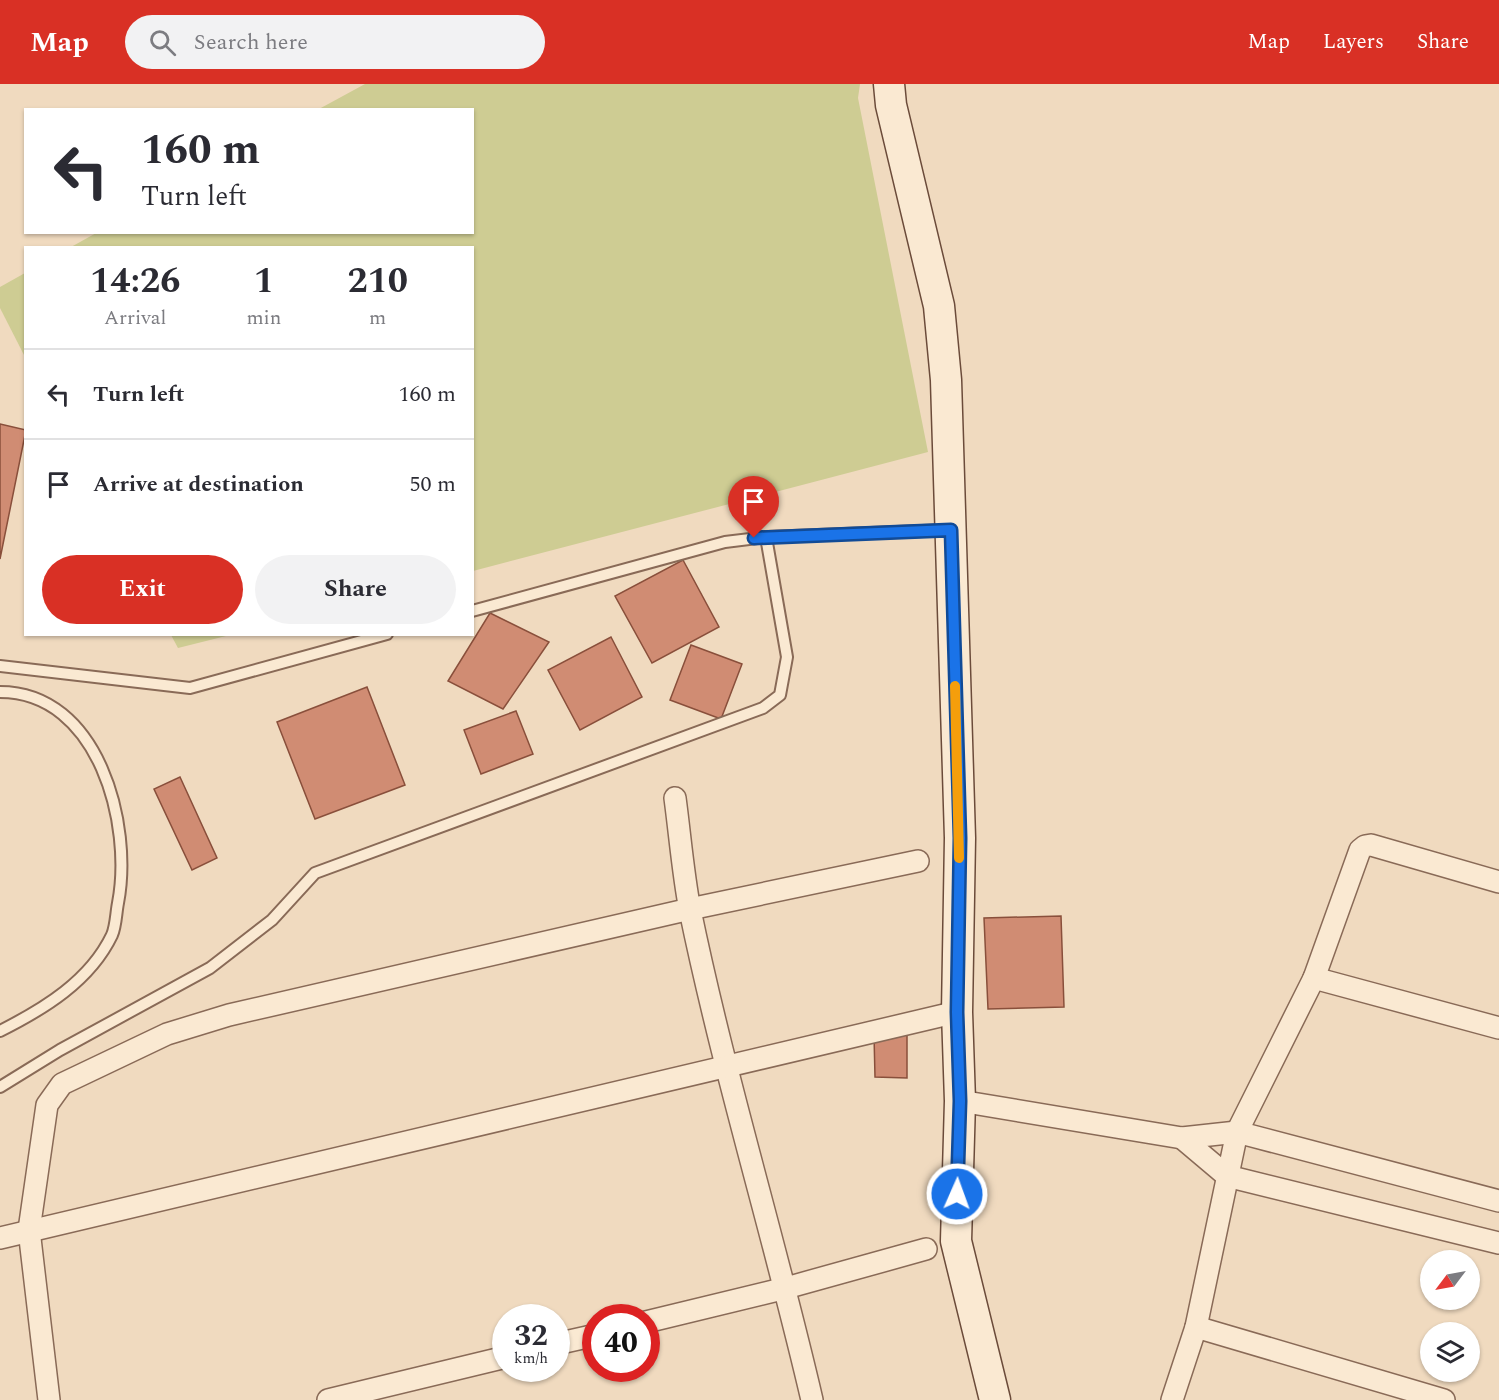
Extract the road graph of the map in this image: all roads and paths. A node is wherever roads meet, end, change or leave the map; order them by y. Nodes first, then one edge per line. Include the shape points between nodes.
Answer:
1 (889, 84) edge
2 (951, 530) junction
3 (766, 537) junction
4 (474, 610) edge
5 (380, 636) edge
6 (0, 666) edge
7 (0, 692) edge
8 (675, 798) dead end
9 (918, 861) dead end
10 (1499, 882) edge
11 (690, 909) junction
12 (1314, 978) junction
13 (957, 1012) junction
14 (1499, 1028) edge
15 (0, 1031) edge
16 (727, 1067) junction
17 (0, 1087) edge
18 (960, 1101) junction
19 (1237, 1132) junction
20 (1182, 1138) junction
21 (1227, 1176) junction
22 (1499, 1201) edge
23 (29, 1230) junction
24 (0, 1239) edge
25 (1499, 1243) edge
26 (926, 1249) dead end
27 (786, 1288) junction
28 (660, 1319) edge
29 (1196, 1327) junction
30 (492, 1360) edge
31 (49, 1400) edge
32 (328, 1400) edge
33 (812, 1400) edge
34 (995, 1400) edge
35 (1172, 1400) edge
36 (1444, 1400) edge

1 - 2 street via 939,306 946,380
2 - 3 lane
2 - 13 street via 960,838
3 - 4 lane via 725,542
3 - 17 lane via 787,657 780,695 763,708 315,873 272,920 210,968
5 - 6 lane via 190,688
7 - 15 lane via 42,700 71,719 91,747 117,806 123,878 112,934 86,975 35,1013
8 - 11 street
9 - 11 street
10 - 12 street via 1365,846 1360,850
11 - 16 street
11 - 23 street via 229,1016 167,1034 62,1084 47,1105
12 - 14 street
12 - 19 street
13 - 16 street
13 - 18 street
16 - 23 street
16 - 27 street
18 - 20 street
18 - 34 street via 956,1241
19 - 20 street
19 - 21 street
19 - 22 street
20 - 21 street
21 - 25 street
21 - 29 street
23 - 24 street
23 - 31 street
26 - 27 street
27 - 28 street
27 - 33 street
29 - 35 street
29 - 36 street
30 - 32 street

